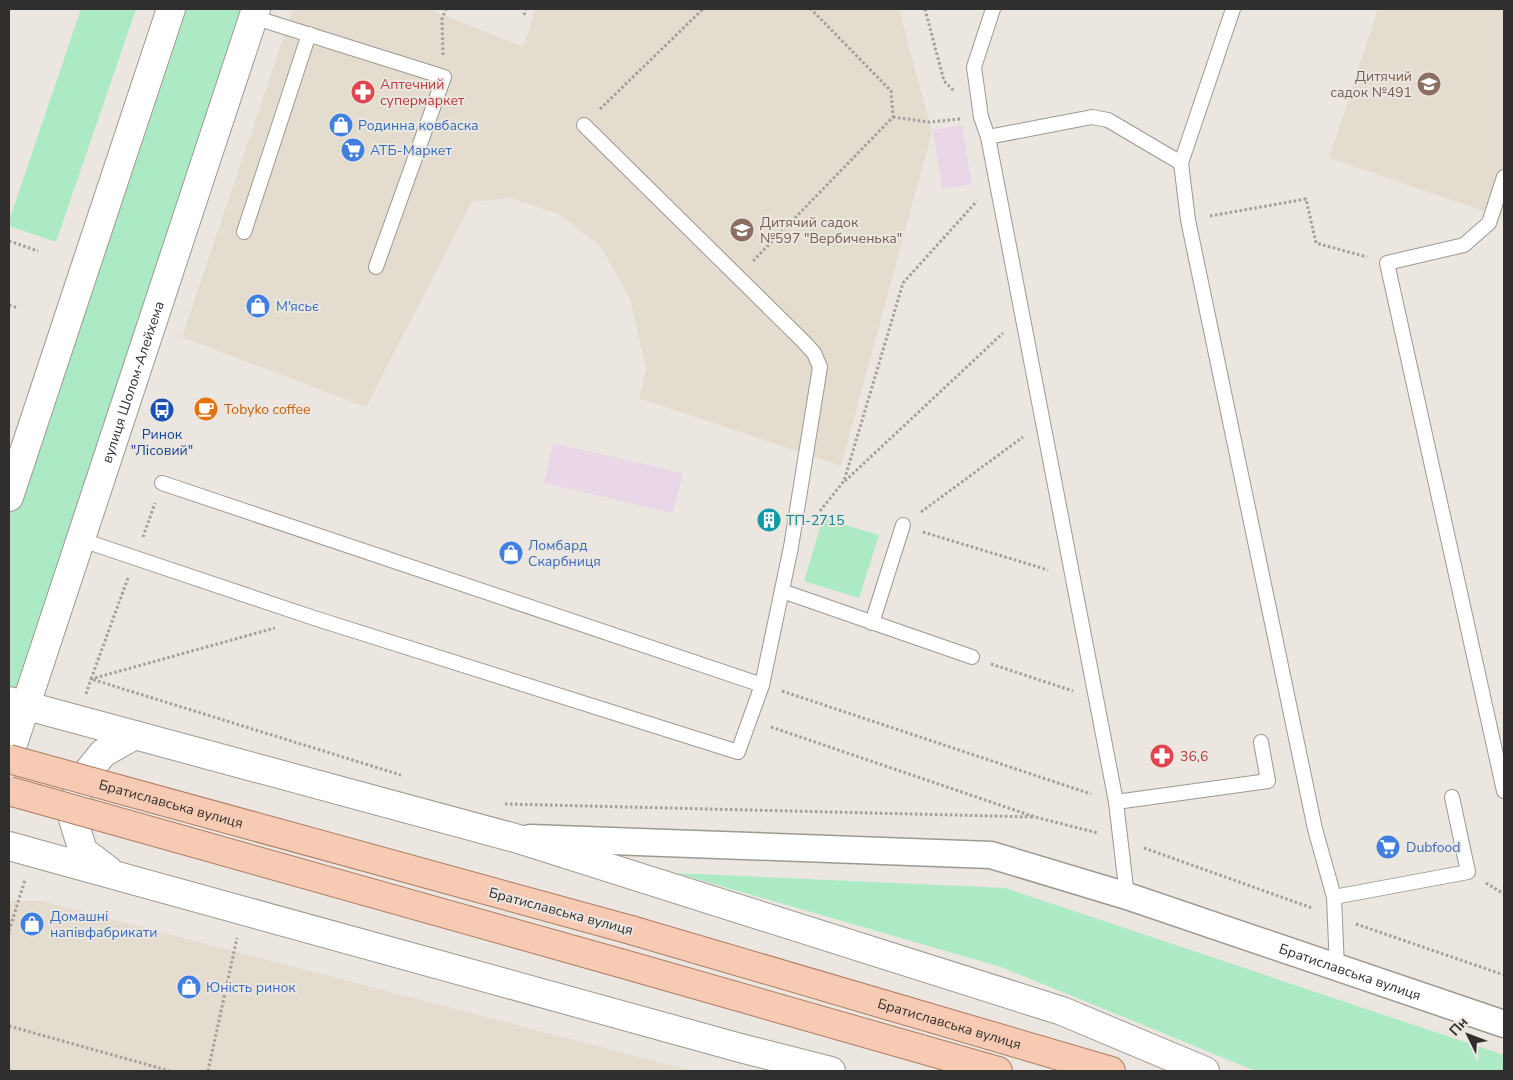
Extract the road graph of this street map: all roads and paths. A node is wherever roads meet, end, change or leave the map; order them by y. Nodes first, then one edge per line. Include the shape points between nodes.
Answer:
1 (171, 9) edge
2 (446, 9) edge
3 (526, 9) edge
4 (703, 9) edge
5 (811, 9) edge
6 (925, 9) edge
7 (993, 9) edge
8 (1233, 9) edge
9 (255, 13) edge
10 (524, 15) dead end
11 (309, 34) junction
12 (444, 77) junction
13 (893, 117) junction
14 (981, 117) junction
15 (584, 125) joint
16 (988, 137) junction
17 (1182, 163) junction
18 (1504, 177) edge
19 (996, 180) junction
20 (1188, 220) junction
21 (244, 232) dead end
22 (9, 240) edge
23 (38, 250) dead end
24 (1387, 263) junction
25 (376, 267) dead end
26 (737, 276) junction
27 (9, 305) edge
28 (18, 308) dead end
29 (1022, 316) junction
30 (1043, 423) junction
31 (844, 481) junction
32 (162, 483) joint
33 (9, 497) edge
34 (903, 526) junction
35 (79, 539) junction
36 (791, 547) junction
37 (136, 557) junction
38 (1073, 578) junction
39 (782, 591) junction
40 (314, 618) junction
41 (872, 623) junction
42 (972, 657) joint
43 (91, 679) junction
44 (762, 685) junction
45 (1096, 699) junction
46 (18, 704) edge
47 (135, 735) junction
48 (1261, 742) dead end
49 (9, 757) edge
50 (410, 777) dead end
51 (9, 791) edge
52 (1504, 791) edge
53 (1452, 796) dead end
54 (1116, 802) junction
55 (504, 804) dead end
56 (1035, 817) dead end
57 (515, 838) junction
58 (9, 846) edge
59 (112, 873) junction
60 (1127, 896) junction
61 (1334, 897) junction
62 (246, 941) dead end
63 (1338, 968) junction
64 (1504, 1024) edge
65 (9, 1026) edge
66 (170, 1071) edge
67 (208, 1071) edge
68 (831, 1071) edge
69 (998, 1071) edge
70 (1111, 1071) edge
71 (1205, 1071) edge

1 - 33 street
2 - 12 path via 442,19
3 - 10 path
4 - 15 path
5 - 13 path via 891,91
6 - 14 path via 944,81
7 - 14 lane via 974,67
8 - 17 lane
9 - 11 lane
9 - 35 street, вулиця Шолом-Алейхема
11 - 12 lane
11 - 21 lane
12 - 25 lane
13 - 14 path via 929,122
13 - 26 path
14 - 16 lane
15 - 26 lane
16 - 17 lane via 1092,117 1108,120
16 - 19 lane
17 - 20 lane
18 - 24 lane via 1489,223 1464,245
19 - 29 lane
19 - 31 path via 904,283
20 - 24 path via 1306,199 1316,243
20 - 61 lane via 1314,829
22 - 23 path
24 - 52 lane
26 - 36 lane via 814,353 820,367
27 - 28 path
29 - 30 lane
29 - 31 path
30 - 34 path
30 - 38 lane
31 - 36 path
32 - 37 path
32 - 44 lane
34 - 38 path
34 - 41 lane
35 - 37 lane
35 - 46 street, вулиця Шолом-Алейхема
36 - 39 lane
37 - 40 lane
37 - 43 path
38 - 45 lane
39 - 41 lane
39 - 44 lane
40 - 43 path
40 - 44 lane via 738,752
41 - 42 lane
42 - 45 path
43 - 50 path
44 - 54 path
45 - 54 lane
46 - 47 street, Братиславська вулиця
46 - 49 street, вулиця Шолом-Алейхема
47 - 57 street, Братиславська вулиця
47 - 59 street via 102,753 86,774 77,794 73,819 83,851
48 - 54 lane via 1268,781
49 - 70 main road, Братиславська вулиця, bridge via 632,930
51 - 69 main road, bridge
53 - 61 lane via 1468,872
54 - 60 lane
55 - 56 path
57 - 60 street, Братиславська вулиця via 991,855
57 - 71 street, Братиславська вулиця via 1062,1011
58 - 59 street
59 - 68 street via 744,1050
60 - 63 street, Братиславська вулиця
61 - 63 lane
62 - 67 path via 236,938
63 - 64 street, Братиславська вулиця
65 - 66 path

